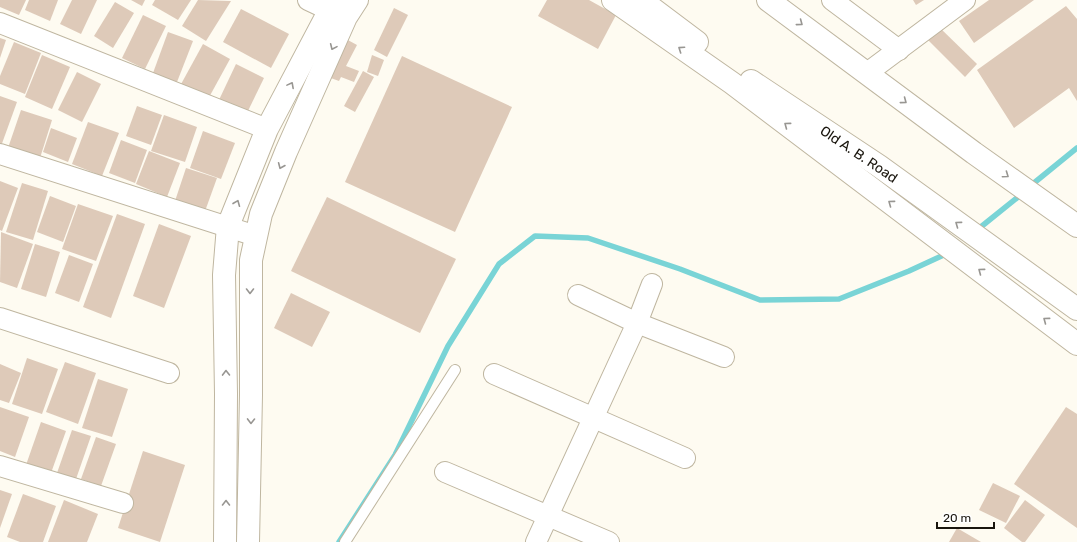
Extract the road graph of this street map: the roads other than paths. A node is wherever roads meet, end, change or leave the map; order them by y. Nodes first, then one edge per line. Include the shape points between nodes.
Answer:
1 (308, 0) edge
2 (613, 0) edge
3 (641, 0) edge
4 (768, 0) edge
5 (832, 0) edge
6 (965, 0) edge
7 (342, 7) edge
8 (0, 23) edge
9 (899, 50) junction
10 (867, 73) junction
11 (267, 129) junction
12 (0, 154) edge
13 (1075, 222) edge
14 (228, 226) junction
15 (256, 236) junction
16 (652, 284) dead end
17 (578, 296) dead end
18 (1077, 309) edge
19 (0, 318) edge
20 (637, 323) junction
21 (1077, 344) edge
22 (724, 357) dead end
23 (455, 370) dead end
24 (168, 373) dead end
25 (494, 374) dead end
26 (592, 418) junction
27 (685, 458) dead end
28 (0, 466) edge
29 (445, 472) dead end
30 (123, 503) dead end
31 (548, 516) junction
32 (225, 542) edge
33 (248, 542) edge
34 (345, 542) edge
35 (536, 542) edge
36 (609, 542) edge

1 - 7 street
21 -> 2 main road via 732,83
18 -> 3 main road, Old A. B. Road via 879,166 731,67
4 -> 10 main road
5 - 9 street
6 - 9 street
11 -> 7 main road
7 -> 15 main road via 261,214
8 - 11 street
9 - 10 street
10 -> 13 main road via 974,153
14 -> 11 main road
12 - 14 street
14 - 15 street
32 -> 14 main road via 224,275
15 -> 33 main road via 251,260 250,286
16 - 20 street
17 - 20 street
19 - 24 street
20 - 22 street
20 - 26 street
23 - 34 lane
25 - 26 street
26 - 27 street
26 - 31 street
28 - 30 street
29 - 31 street
31 - 35 street
31 - 36 street

